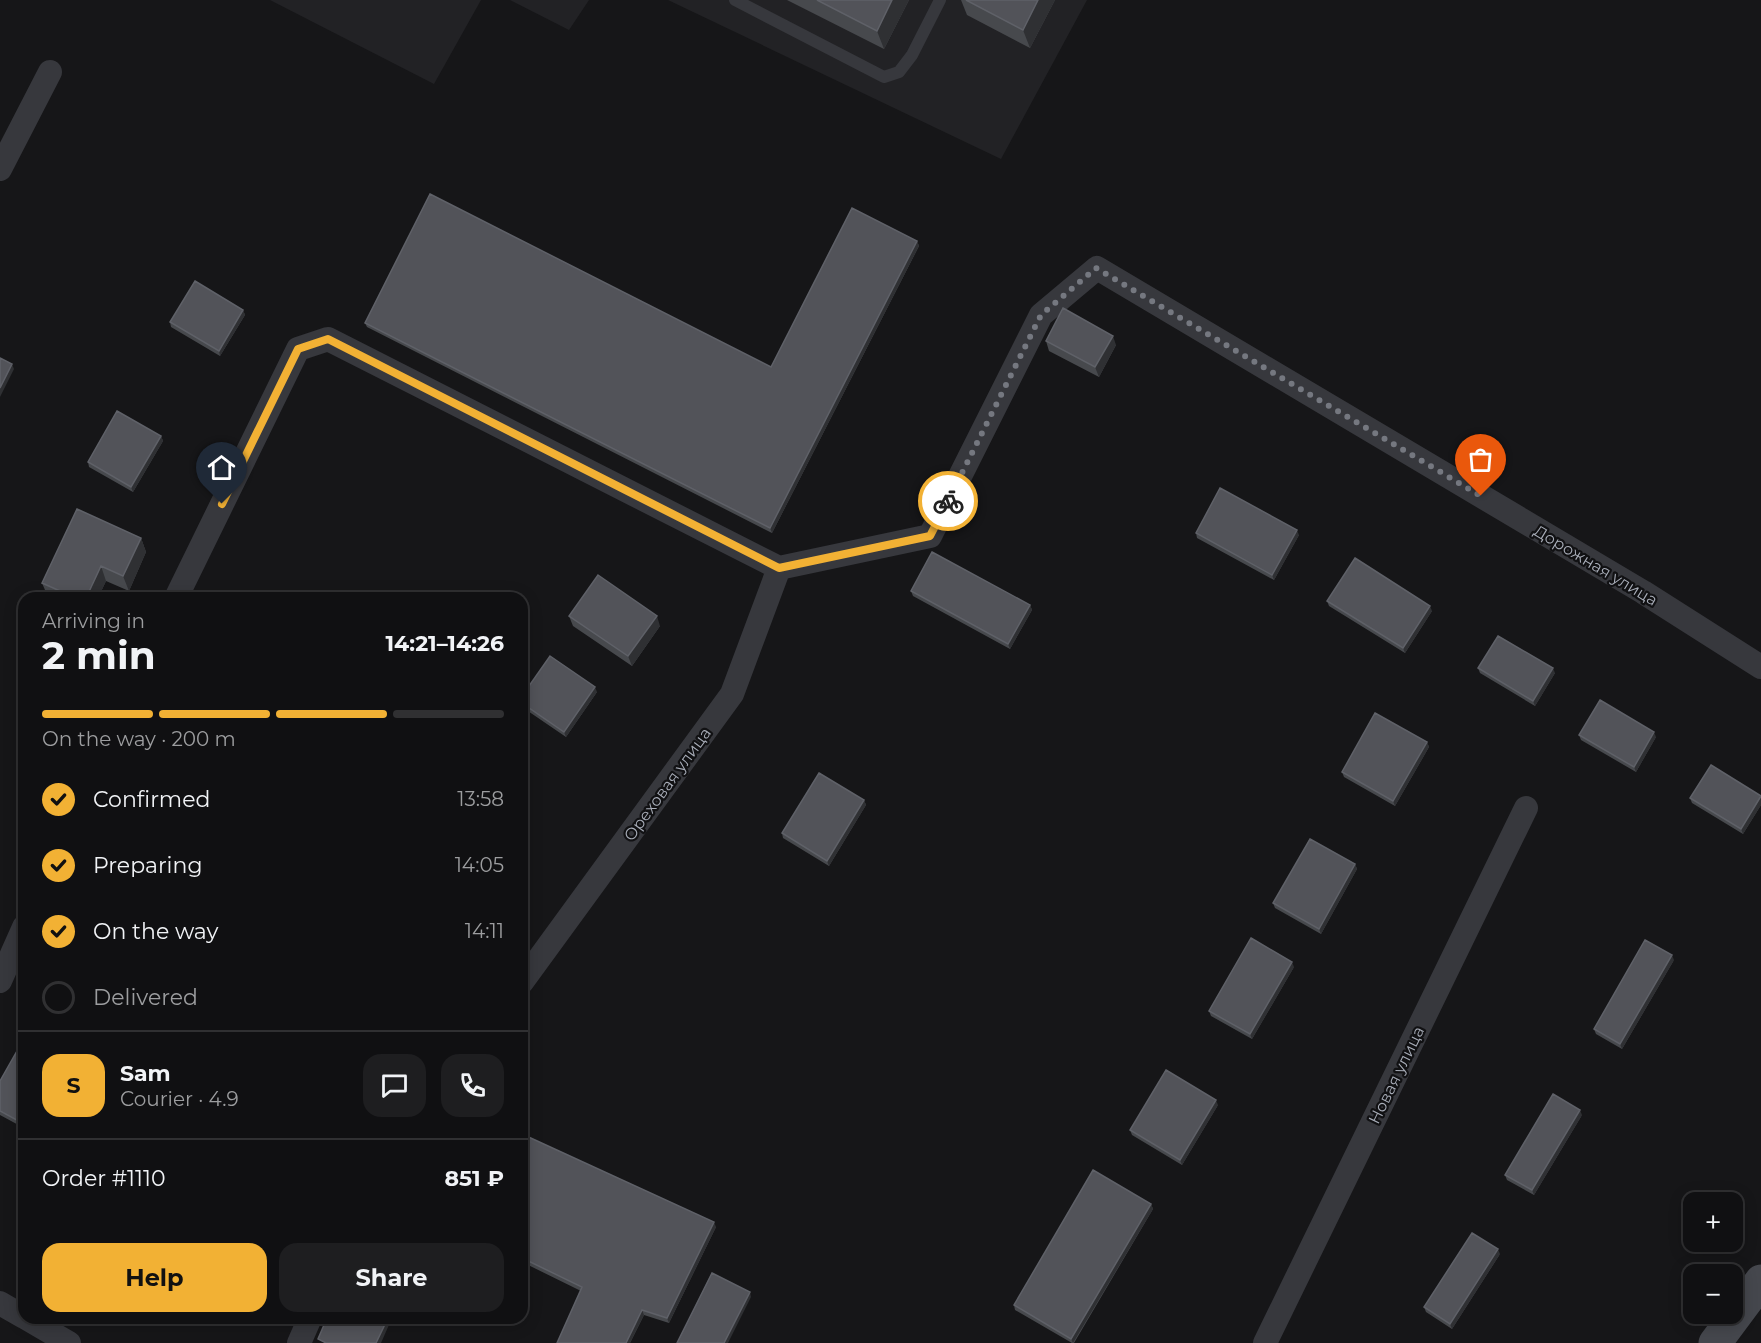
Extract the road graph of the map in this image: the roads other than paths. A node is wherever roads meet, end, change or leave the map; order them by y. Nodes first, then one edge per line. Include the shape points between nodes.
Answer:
1 (735, 0) edge
2 (940, 0) edge
3 (50, 72) dead end
4 (0, 169) edge
5 (779, 568) junction
6 (179, 592) edge
7 (1761, 667) edge
8 (1526, 808) dead end
9 (18, 940) edge
10 (528, 974) edge
11 (0, 981) edge
12 (1761, 1281) edge
13 (0, 1303) edge
14 (18, 1314) edge
15 (36, 1324) edge
16 (307, 1324) edge
17 (67, 1342) edge
18 (299, 1343) edge
19 (1265, 1343) edge
20 (1715, 1343) edge

1 - 2 lane via 884,76 899,72 912,55
3 - 4 street
5 - 6 street via 328,339 298,349
5 - 7 street, Дорожная улица via 930,536 1041,315 1096,268 1643,592
5 - 10 street, Ореховая улица via 732,694
8 - 19 street, Новая улица
9 - 11 street
12 - 20 street
13 - 14 street
15 - 17 street
16 - 18 street

